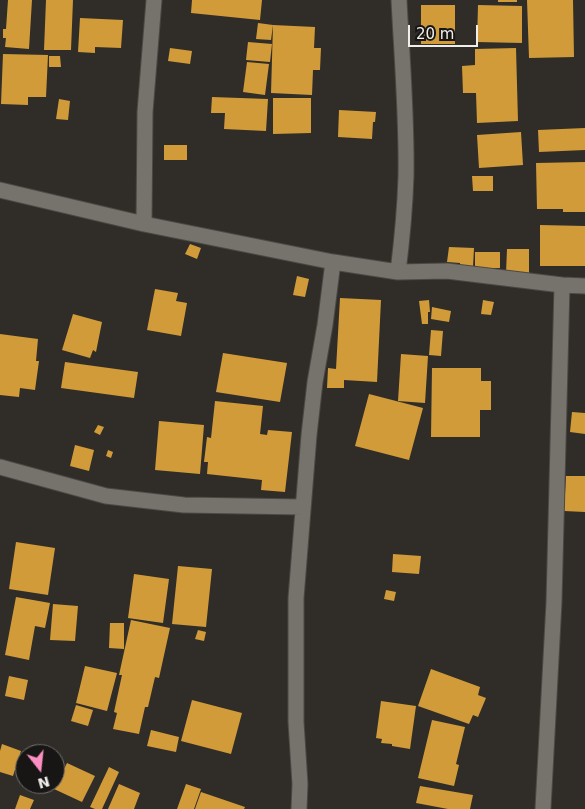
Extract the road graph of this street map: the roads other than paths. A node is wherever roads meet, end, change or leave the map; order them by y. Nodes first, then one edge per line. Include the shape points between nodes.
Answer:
1 (154, 0) edge
2 (399, 0) edge
3 (0, 190) edge
4 (144, 224) junction
5 (333, 262) junction
6 (398, 272) junction
7 (562, 285) junction
8 (585, 286) edge
9 (0, 467) edge
10 (303, 508) junction
11 (299, 809) edge
12 (543, 809) edge

1 - 4 street via 145,112
2 - 6 street via 406,177
3 - 4 street
4 - 5 street
5 - 6 street
5 - 10 street via 315,382
6 - 7 street via 447,271
7 - 8 street
7 - 12 street via 554,602
9 - 10 street via 106,496 184,505
10 - 11 street via 296,598

